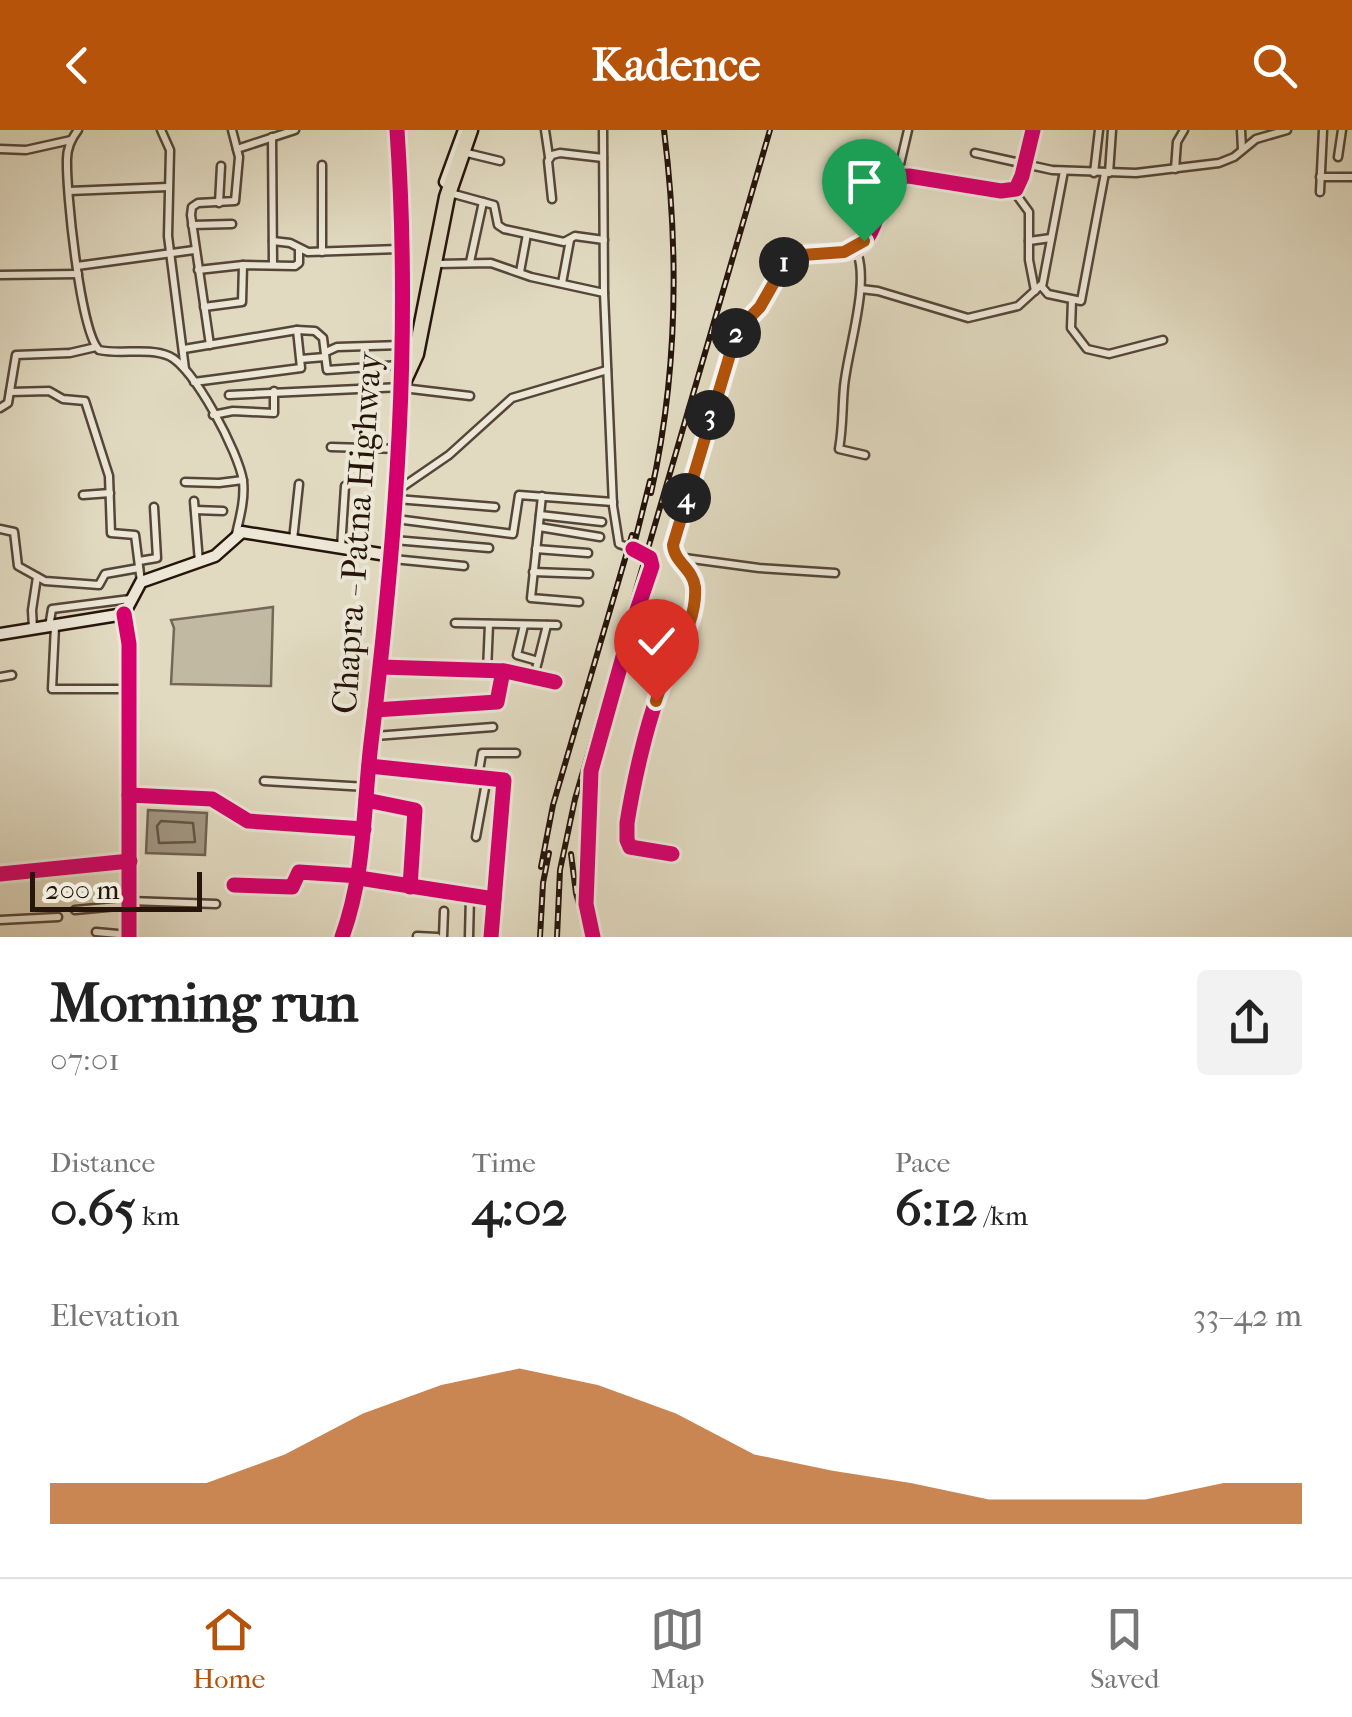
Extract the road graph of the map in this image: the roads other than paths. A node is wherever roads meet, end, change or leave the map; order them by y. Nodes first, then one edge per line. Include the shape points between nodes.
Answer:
1 (78, 130) edge
2 (160, 130) edge
3 (232, 130) edge
4 (294, 130) edge
5 (397, 130) edge
6 (470, 130) edge
7 (545, 130) edge
8 (604, 130) edge
9 (908, 130) edge
10 (1033, 130) edge
11 (1099, 130) edge
12 (1112, 130) edge
13 (1184, 130) edge
14 (1241, 130) edge
15 (1287, 130) edge
16 (1323, 130) edge
17 (1342, 130) edge
18 (272, 137) junction
19 (71, 140) junction
20 (238, 149) junction
21 (1242, 150) junction
22 (0, 151) edge
23 (466, 152) junction
24 (975, 153) dead end
25 (549, 157) junction
26 (1338, 157) dead end
27 (604, 158) junction
28 (500, 162) dead end
29 (1025, 164) junction
30 (322, 165) dead end
31 (220, 166) dead end
32 (1175, 169) junction
33 (1064, 172) junction
34 (1094, 173) junction
35 (1107, 173) junction
36 (1320, 176) junction
37 (897, 177) junction
38 (1352, 178) edge
39 (168, 187) junction
40 (1012, 190) junction
41 (69, 191) junction
42 (1320, 192) dead end
43 (454, 194) junction
44 (552, 198) dead end
45 (483, 202) junction
46 (219, 203) junction
47 (232, 224) dead end
48 (192, 225) junction
49 (527, 234) junction
50 (1052, 238) junction
51 (570, 240) junction
52 (604, 240) junction
53 (1029, 241) junction
54 (274, 242) junction
55 (856, 248) junction
56 (401, 249) junction
57 (194, 250) junction
58 (299, 250) junction
59 (322, 252) junction
60 (171, 255) junction
61 (470, 262) junction
62 (243, 264) junction
63 (436, 264) junction
64 (273, 265) junction
65 (78, 270) junction
66 (198, 270) junction
67 (520, 273) junction
68 (0, 276) edge
69 (562, 283) junction
70 (1042, 284) junction
71 (861, 289) junction
72 (604, 292) junction
73 (1035, 292) junction
74 (1072, 300) junction
75 (204, 308) junction
76 (422, 326) junction
77 (297, 330) junction
78 (1163, 340) dead end
79 (210, 344) junction
80 (403, 345) junction
81 (96, 347) junction
82 (184, 350) junction
83 (325, 355) junction
84 (301, 359) junction
85 (185, 370) junction
86 (608, 370) junction
87 (403, 380) junction
88 (194, 382) junction
89 (274, 391) junction
90 (10, 392) junction
91 (229, 395) dead end
92 (470, 396) dead end
93 (0, 408) edge
94 (213, 415) junction
95 (331, 446) dead end
96 (400, 449) junction
97 (866, 456) dead end
98 (242, 480) junction
99 (185, 482) dead end
100 (299, 484) dead end
101 (345, 486) dead end
102 (110, 493) junction
103 (83, 495) dead end
104 (397, 495) junction
105 (542, 496) junction
106 (613, 502) junction
107 (154, 507) dead end
108 (496, 507) dead end
109 (223, 510) dead end
110 (540, 515) junction
111 (396, 519) junction
112 (602, 522) dead end
113 (538, 527) junction
114 (0, 530) edge
115 (236, 534) junction
116 (600, 537) dead end
117 (293, 540) junction
118 (394, 540) junction
119 (341, 548) junction
120 (489, 548) dead end
121 (536, 549) junction
122 (588, 553) dead end
123 (676, 557) junction
124 (393, 558) junction
125 (198, 562) junction
126 (139, 565) junction
127 (464, 566) dead end
128 (534, 572) junction
129 (835, 573) dead end
130 (589, 574) dead end
131 (38, 576) junction
132 (141, 582) junction
133 (132, 598) junction
134 (578, 602) dead end
135 (124, 614) junction
136 (455, 623) dead end
137 (489, 624) junction
138 (524, 624) junction
139 (547, 625) junction
140 (557, 625) dead end
141 (52, 626) junction
142 (34, 629) junction
143 (0, 634) edge
144 (538, 661) junction
145 (381, 667) junction
146 (488, 671) junction
147 (503, 671) junction
148 (12, 675) dead end
149 (0, 677) edge
150 (534, 677) junction
151 (555, 682) dead end
152 (129, 690) junction
153 (375, 710) junction
154 (493, 727) dead end
155 (372, 736) junction
156 (516, 753) dead end
157 (368, 766) junction
158 (482, 777) junction
159 (264, 781) dead end
160 (366, 794) junction
161 (129, 795) junction
162 (364, 829) junction
163 (476, 837) dead end
164 (672, 854) dead end
165 (130, 861) junction
166 (0, 874) edge
167 (360, 877) junction
168 (234, 886) dead end
169 (410, 887) junction
170 (470, 896) junction
171 (494, 900) junction
172 (130, 903) junction
173 (216, 904) dead end
174 (76, 910) dead end
175 (444, 911) dead end
176 (58, 917) dead end
177 (0, 920) edge
178 (418, 922) dead end
179 (96, 932) dead end
180 (130, 936) edge
181 (418, 936) edge
182 (342, 937) edge
183 (440, 937) edge
184 (468, 937) edge
185 (491, 937) edge
186 (593, 937) edge

1 - 19 street
2 - 39 street via 169,144
3 - 20 street
4 - 18 street
5 - 56 highway, Chapra - Patna Highway
6 - 23 street
6 - 76 highway via 448,192
6 - 76 street via 456,145 434,230
7 - 25 street
8 - 27 street
9 - 37 street
10 - 29 street
11 - 34 street
12 - 35 street
13 - 32 street
14 - 21 street
15 - 21 street
16 - 36 street
17 - 26 street
18 - 20 street
18 - 54 street
19 - 22 street
19 - 41 street
20 - 46 street via 235,201
21 - 32 street via 1219,163
23 - 28 street
23 - 43 street
24 - 29 street
25 - 27 street via 560,152
25 - 44 street
27 - 52 street
29 - 33 street
29 - 40 street
30 - 59 street
31 - 46 street
32 - 35 street
33 - 34 street
33 - 50 street
34 - 35 street
35 - 74 street via 1082,300
36 - 38 street
36 - 42 street
37 - 40 street
37 - 55 street
39 - 41 street
39 - 60 street
40 - 53 street via 1029,212
41 - 65 street
43 - 45 street
43 - 63 street
45 - 49 street via 496,206 500,227
45 - 61 street
46 - 48 street via 195,204
47 - 48 street
48 - 57 street
49 - 51 street
49 - 67 street
50 - 53 street
50 - 70 street
51 - 52 street
51 - 69 street
52 - 72 street
53 - 73 street
54 - 58 street
54 - 64 street
55 - 71 street
55 - 123 street via 789,256 760,307 737,331 674,542
56 - 59 street
56 - 80 highway, Chapra - Patna Highway
57 - 60 street
57 - 66 street
58 - 59 street
58 - 64 street via 298,265
60 - 65 street
60 - 82 street
61 - 63 street
61 - 67 street
62 - 64 street
62 - 66 street
62 - 75 street via 242,302
63 - 76 street
65 - 68 street
65 - 81 street
66 - 75 street
67 - 69 street
69 - 72 street
70 - 73 street
70 - 74 street via 1048,294
71 - 73 street via 966,318 1018,306
71 - 97 street via 843,388 840,450
72 - 86 street
74 - 78 street via 1071,328 1087,349 1110,354
75 - 79 street
76 - 87 highway
77 - 79 street
77 - 83 street via 318,332
77 - 84 street
79 - 82 street
80 - 83 street via 338,347
80 - 87 highway, Chapra - Patna Highway
81 - 85 street via 159,353
81 - 90 street via 16,355
82 - 85 street
83 - 84 street
83 - 87 street via 328,370
84 - 88 street via 300,368
85 - 88 street
86 - 104 street via 512,398
86 - 106 street
87 - 89 street
87 - 92 street
87 - 96 highway, Chapra - Patna Highway
88 - 94 street
89 - 91 street
89 - 94 street via 274,413
90 - 93 street
90 - 102 street via 47,390 84,401
94 - 98 street
95 - 96 street
96 - 104 highway, Chapra - Patna Highway
98 - 99 street
98 - 115 street
100 - 117 street
101 - 119 street
102 - 103 street
102 - 126 street via 110,534 135,535
104 - 108 street
104 - 111 highway, Chapra - Patna Highway
105 - 106 street
105 - 110 street
105 - 111 street via 517,496 512,534
106 - 186 street via 619,544 642,552 652,566 591,771 586,904
107 - 126 street via 157,557
109 - 125 street via 195,506
110 - 112 street
110 - 113 street
111 - 118 highway, Chapra - Patna Highway
113 - 116 street
113 - 121 street
114 - 131 street via 14,531 18,566
115 - 117 street
115 - 125 street via 221,552
117 - 119 street
118 - 120 street
118 - 124 highway, Chapra - Patna Highway
119 - 124 street
121 - 122 street
121 - 128 street
123 - 129 street
123 - 164 street via 695,590 658,693 626,832 630,847
124 - 127 street
124 - 145 highway, Chapra - Patna Highway
125 - 132 street
126 - 131 street via 105,574 98,586
126 - 132 street
128 - 130 street
128 - 134 street via 532,600
131 - 142 street
132 - 133 street
133 - 135 street
133 - 141 street via 52,609
135 - 141 street
135 - 152 street
136 - 137 street
137 - 138 street
137 - 146 street
138 - 139 street
138 - 144 street via 517,654
139 - 140 street
139 - 144 street
141 - 142 street
141 - 152 street via 52,688
142 - 143 street
144 - 150 street
145 - 146 street
145 - 153 highway, Chapra - Patna Highway
146 - 147 street
147 - 150 street
147 - 153 street via 497,702
148 - 149 street
150 - 151 street
152 - 161 street
153 - 155 highway, Chapra - Patna Highway
154 - 155 street
155 - 157 highway, Chapra - Patna Highway
156 - 158 street via 483,753
157 - 158 street
157 - 160 highway, Chapra - Patna Highway
158 - 163 street
158 - 171 street via 505,784
159 - 160 street
160 - 162 highway, Chapra - Patna Highway
160 - 169 street via 415,810
161 - 162 street via 216,800 248,821
161 - 165 street
162 - 167 highway, Chapra - Patna Highway
165 - 166 street
165 - 172 street
167 - 168 street via 299,872 292,887
167 - 169 street
167 - 182 highway, Chapra - Patna Highway
169 - 170 street
170 - 171 street
170 - 184 street
171 - 185 street
172 - 173 street
172 - 174 street
172 - 180 street
175 - 183 street
176 - 177 street
178 - 181 street
179 - 180 street
181 - 183 street

